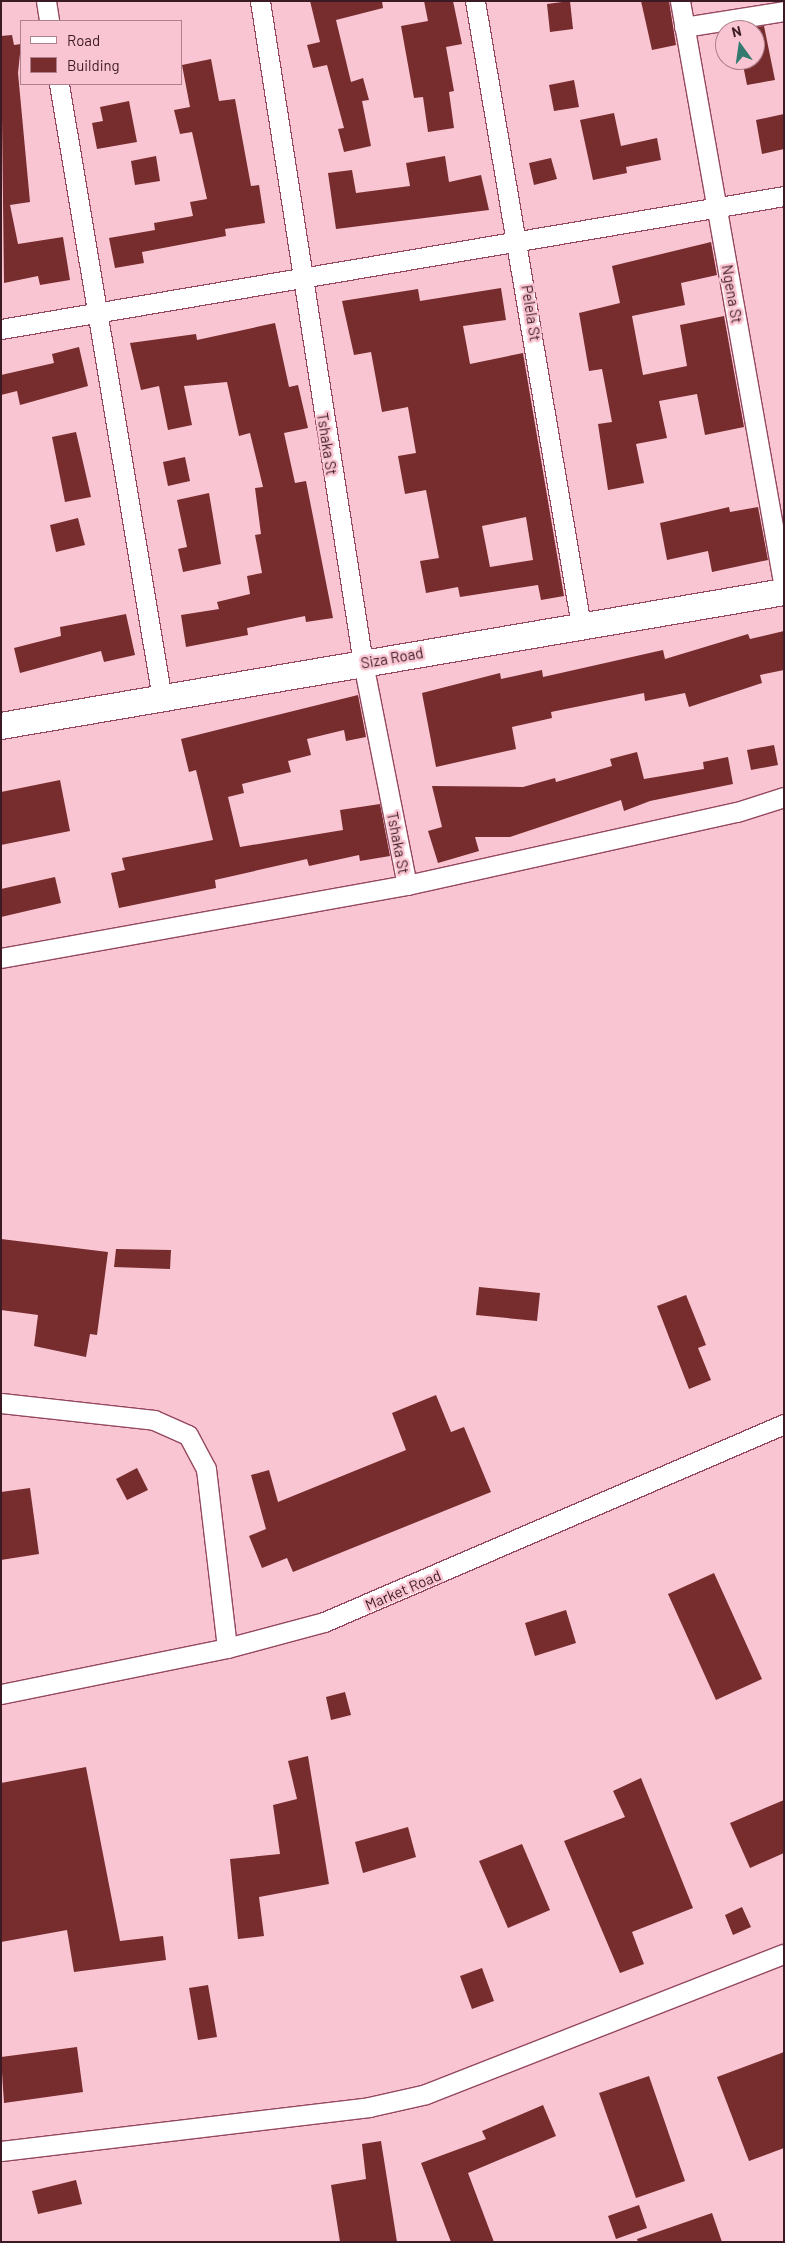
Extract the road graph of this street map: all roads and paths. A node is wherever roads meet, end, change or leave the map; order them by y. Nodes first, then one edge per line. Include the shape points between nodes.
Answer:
1 (46, 1) edge
2 (260, 1) edge
3 (475, 1) edge
4 (680, 1) edge
5 (784, 11) edge
6 (49, 20) edge
7 (684, 27) junction
8 (59, 85) edge
9 (784, 196) edge
10 (717, 208) junction
11 (519, 241) junction
12 (301, 281) junction
13 (96, 316) junction
14 (1, 329) edge
15 (784, 588) edge
16 (784, 592) edge
17 (581, 626) junction
18 (363, 663) junction
19 (162, 699) junction
20 (1, 726) edge
21 (784, 797) edge
22 (407, 885) junction
23 (1, 958) edge
24 (1, 1403) edge
25 (784, 1424) edge
26 (227, 1648) junction
27 (1, 1694) edge
28 (784, 1954) edge
29 (1, 2151) edge

1 - 6 street
2 - 12 street, Tshaka St
3 - 11 street, Pelela St
4 - 7 street, Ngena St
5 - 7 street
7 - 10 street, Ngena St
8 - 13 street
9 - 10 street
10 - 11 street
10 - 15 street, Ngena St
11 - 12 street
11 - 17 street, Pelela St
12 - 13 street
12 - 18 street, Tshaka St
13 - 14 street
13 - 19 street
16 - 17 street, Siza Road
17 - 18 street, Siza Road
18 - 19 street, Siza Road
18 - 22 street, Tshaka St
19 - 20 street, Siza Road
21 - 22 street via 738,812
22 - 23 street
24 - 26 street via 154,1420 188,1435 206,1469
25 - 26 street, Market Road via 374,1602
26 - 27 street, Market Road
28 - 29 street via 426,2094 369,2106

